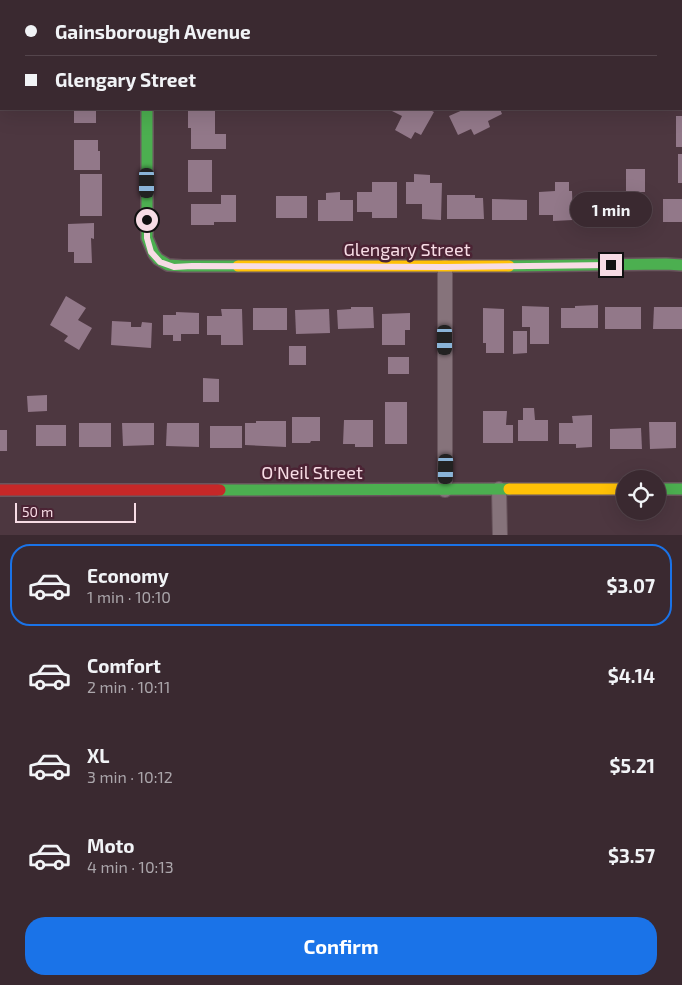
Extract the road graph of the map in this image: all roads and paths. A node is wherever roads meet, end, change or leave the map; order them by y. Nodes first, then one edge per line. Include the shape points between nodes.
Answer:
1 (147, 110) edge
2 (682, 265) edge
3 (445, 267) junction
4 (499, 489) junction
5 (616, 489) edge
6 (666, 489) edge
7 (682, 489) edge
8 (0, 490) edge
9 (445, 490) junction
10 (500, 535) edge

1 - 3 street, Glengary Street via 147,238 151,252 160,262 174,267
2 - 3 street, Glengary Street
3 - 9 street
4 - 5 street, O'Neil Street
4 - 9 street, O'Neil Street
4 - 10 street
6 - 7 street
8 - 9 street, O'Neil Street

